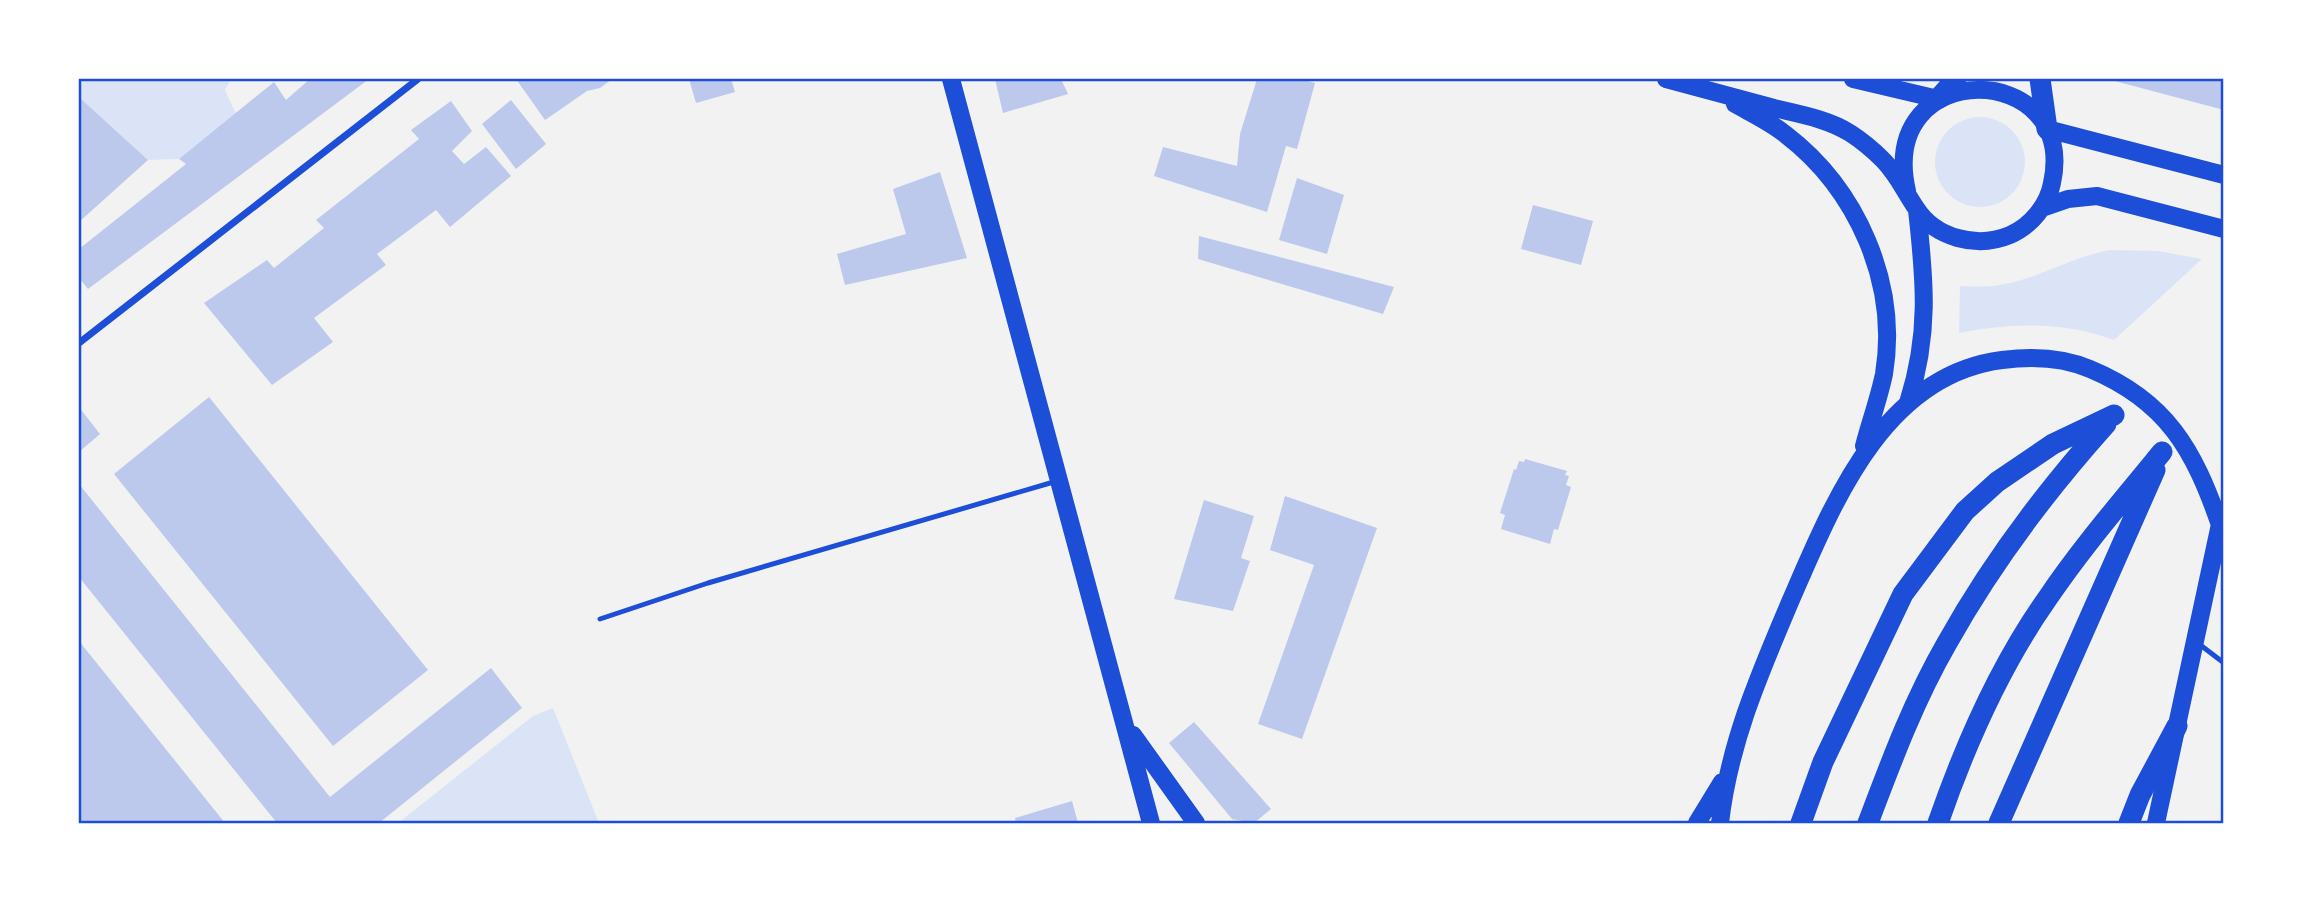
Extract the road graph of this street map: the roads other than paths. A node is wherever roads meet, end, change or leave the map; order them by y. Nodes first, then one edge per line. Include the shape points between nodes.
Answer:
1 (418, 79) edge
2 (951, 79) edge
3 (1667, 79) edge
4 (1853, 79) edge
5 (1956, 79) edge
6 (2040, 79) edge
7 (1717, 93) junction
8 (1938, 99) junction
9 (2047, 129) junction
10 (2224, 175) edge
11 (1907, 191) junction
12 (2042, 208) junction
13 (1917, 210) junction
14 (2224, 229) edge
15 (79, 343) edge
16 (1908, 403) junction
17 (1859, 462) junction
18 (1060, 480) junction
19 (2224, 505) edge
20 (2220, 525) junction
21 (600, 619) dead end
22 (2195, 641) junction
23 (2224, 663) edge
24 (1125, 723) junction
25 (2177, 726) junction
26 (1725, 776) junction
27 (1152, 823) edge
28 (1196, 823) edge
29 (1698, 823) edge
30 (1720, 823) edge
31 (1801, 823) edge
32 (1868, 823) edge
33 (1938, 823) edge
34 (1999, 823) edge
35 (2129, 823) edge
36 (2155, 823) edge

1 - 15 street
2 - 18 main road
3 - 7 main road
4 - 8 main road
5 - 8 highway
6 - 9 highway
7 - 11 main road via 1807,116 1849,133 1884,160
7 - 17 main road via 1784,133 1810,156 1856,215 1874,255 1886,330 1884,374
8 - 9 main road via 1968,89 1999,90 2035,112
8 - 11 main road via 1910,130 1903,150
9 - 10 main road
9 - 12 main road via 2055,169
11 - 13 main road
12 - 13 main road via 2010,235 1969,241 1949,236
12 - 14 main road via 2097,196
13 - 16 main road via 1926,299 1921,357
16 - 17 main road via 1883,427
16 - 20 main road via 1946,377 1986,362 2031,356 2078,364 2121,382 2157,409 2185,443
17 - 26 main road via 1826,519 1775,638
18 - 21 lane
18 - 24 main road
19 - 20 main road
20 - 22 main road
22 - 23 lane
22 - 25 main road
24 - 27 main road
24 - 28 main road
25 - 35 highway
25 - 36 main road
26 - 29 main road
26 - 30 main road
31 - 32 highway via 1823,762 1903,594 1965,510 2053,444 2117,412 2059,477 1946,643 1903,732
33 - 34 highway via 1959,761 1993,690 2046,600 2162,452

